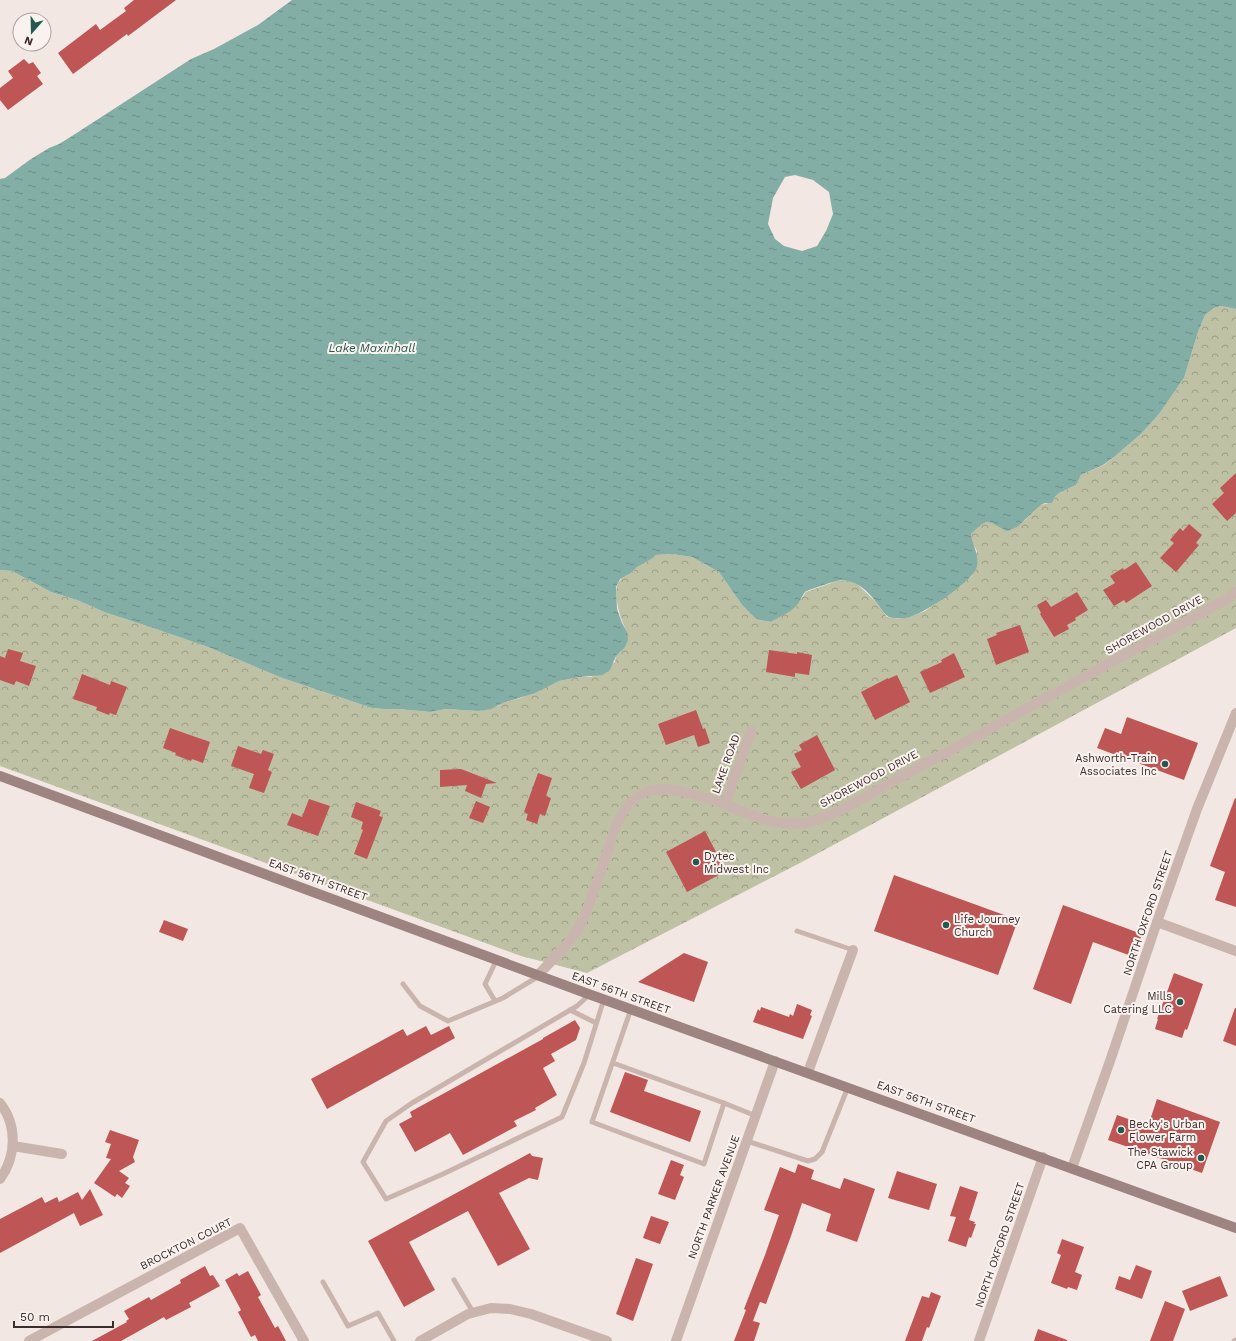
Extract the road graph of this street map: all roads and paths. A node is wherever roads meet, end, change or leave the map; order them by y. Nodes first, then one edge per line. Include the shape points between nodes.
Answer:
1 (1236, 592) edge
2 (1236, 713) edge
3 (751, 731) dead end
4 (0, 776) edge
5 (725, 804) junction
6 (1157, 922) junction
7 (797, 931) dead end
8 (853, 950) joint
9 (1236, 951) edge
10 (497, 959) junction
11 (539, 975) junction
12 (403, 984) dead end
13 (590, 994) junction
14 (604, 999) junction
15 (495, 1001) junction
16 (631, 1009) junction
17 (570, 1010) junction
18 (596, 1023) junction
19 (775, 1061) junction
20 (613, 1063) junction
21 (808, 1072) junction
22 (848, 1087) junction
23 (0, 1103) edge
24 (724, 1103) junction
25 (756, 1116) junction
26 (747, 1141) junction
27 (13, 1146) junction
28 (62, 1154) dead end
29 (1043, 1158) junction
30 (1072, 1168) junction
31 (0, 1179) edge
32 (1236, 1228) edge
33 (454, 1280) dead end
34 (323, 1282) dead end
35 (473, 1312) junction
36 (29, 1341) edge
37 (304, 1341) edge
38 (394, 1341) edge
39 (420, 1341) edge
40 (607, 1341) edge
41 (676, 1341) edge
42 (979, 1341) edge

1 - 5 street, SHOREWOOD DRIVE via 827,816 804,823 781,822 741,812
2 - 6 street, NORTH OXFORD STREET via 1197,809
3 - 5 street, LAKE ROAD
4 - 10 street, EAST 56TH STREET
5 - 11 street, SHOREWOOD DRIVE via 666,789 648,791 634,800 622,814 577,931
6 - 9 street
6 - 30 street, NORTH OXFORD STREET
7 - 8 lane
8 - 21 street
10 - 11 street, EAST 56TH STREET
10 - 15 lane via 485,984
11 - 13 street, EAST 56TH STREET
11 - 15 lane
12 - 15 lane via 420,1006 448,1021
13 - 14 street, EAST 56TH STREET
13 - 17 lane
14 - 16 street, EAST 56TH STREET
14 - 18 lane
16 - 19 street, EAST 56TH STREET
16 - 20 lane
17 - 18 lane
17 - 18 lane via 386,1121 363,1162 386,1199 562,1117 584,1063
19 - 21 street, EAST 56TH STREET
19 - 25 street, NORTH PARKER AVENUE
20 - 24 lane
20 - 24 lane via 592,1122 704,1164
21 - 22 street, EAST 56TH STREET
22 - 26 lane via 822,1152 815,1159 808,1161
22 - 29 street, EAST 56TH STREET
23 - 27 street via 10,1122
24 - 25 lane
25 - 26 street, NORTH PARKER AVENUE
26 - 41 street, NORTH PARKER AVENUE
27 - 28 street
27 - 31 street via 9,1164
29 - 30 street, EAST 56TH STREET
29 - 42 street, NORTH OXFORD STREET
30 - 32 street, EAST 56TH STREET
33 - 35 lane
34 - 38 lane via 348,1326 378,1313
35 - 39 street
35 - 40 street via 491,1308 510,1309
36 - 37 street, BROCKTON COURT via 240,1228

